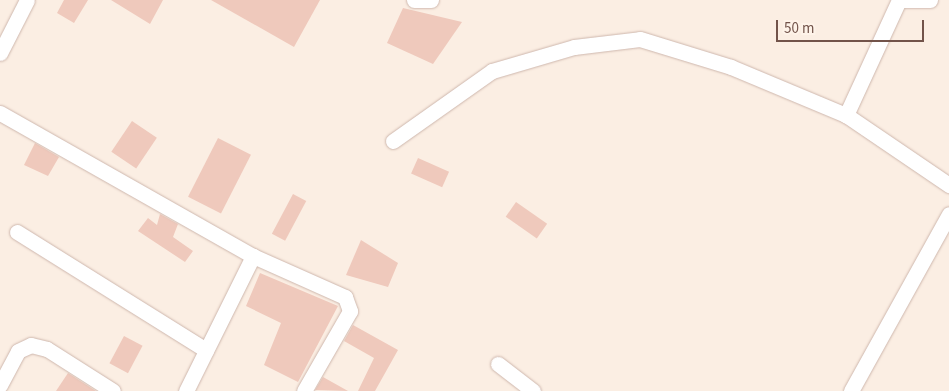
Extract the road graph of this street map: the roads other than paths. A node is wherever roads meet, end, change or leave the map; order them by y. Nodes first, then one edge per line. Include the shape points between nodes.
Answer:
1 (27, 0) edge
2 (414, 0) edge
3 (431, 0) edge
4 (899, 0) edge
5 (903, 0) edge
6 (930, 0) edge
7 (0, 53) edge
8 (0, 113) edge
9 (846, 115) junction
10 (393, 142) dead end
11 (949, 185) edge
12 (949, 214) edge
13 (16, 232) dead end
14 (253, 256) junction
15 (206, 350) junction
16 (498, 364) dead end
17 (0, 384) edge
18 (113, 391) edge
19 (186, 391) edge
20 (304, 391) edge
21 (533, 391) edge
22 (851, 391) edge

1 - 7 street
2 - 3 street
4 - 9 street
5 - 6 street
8 - 14 street
9 - 10 street via 731,67 640,38 574,47 492,71
9 - 11 street
12 - 22 street
13 - 15 street
14 - 15 street
14 - 20 street via 350,303 346,320
15 - 19 street
16 - 21 street
17 - 18 street via 18,351 31,344 47,349

